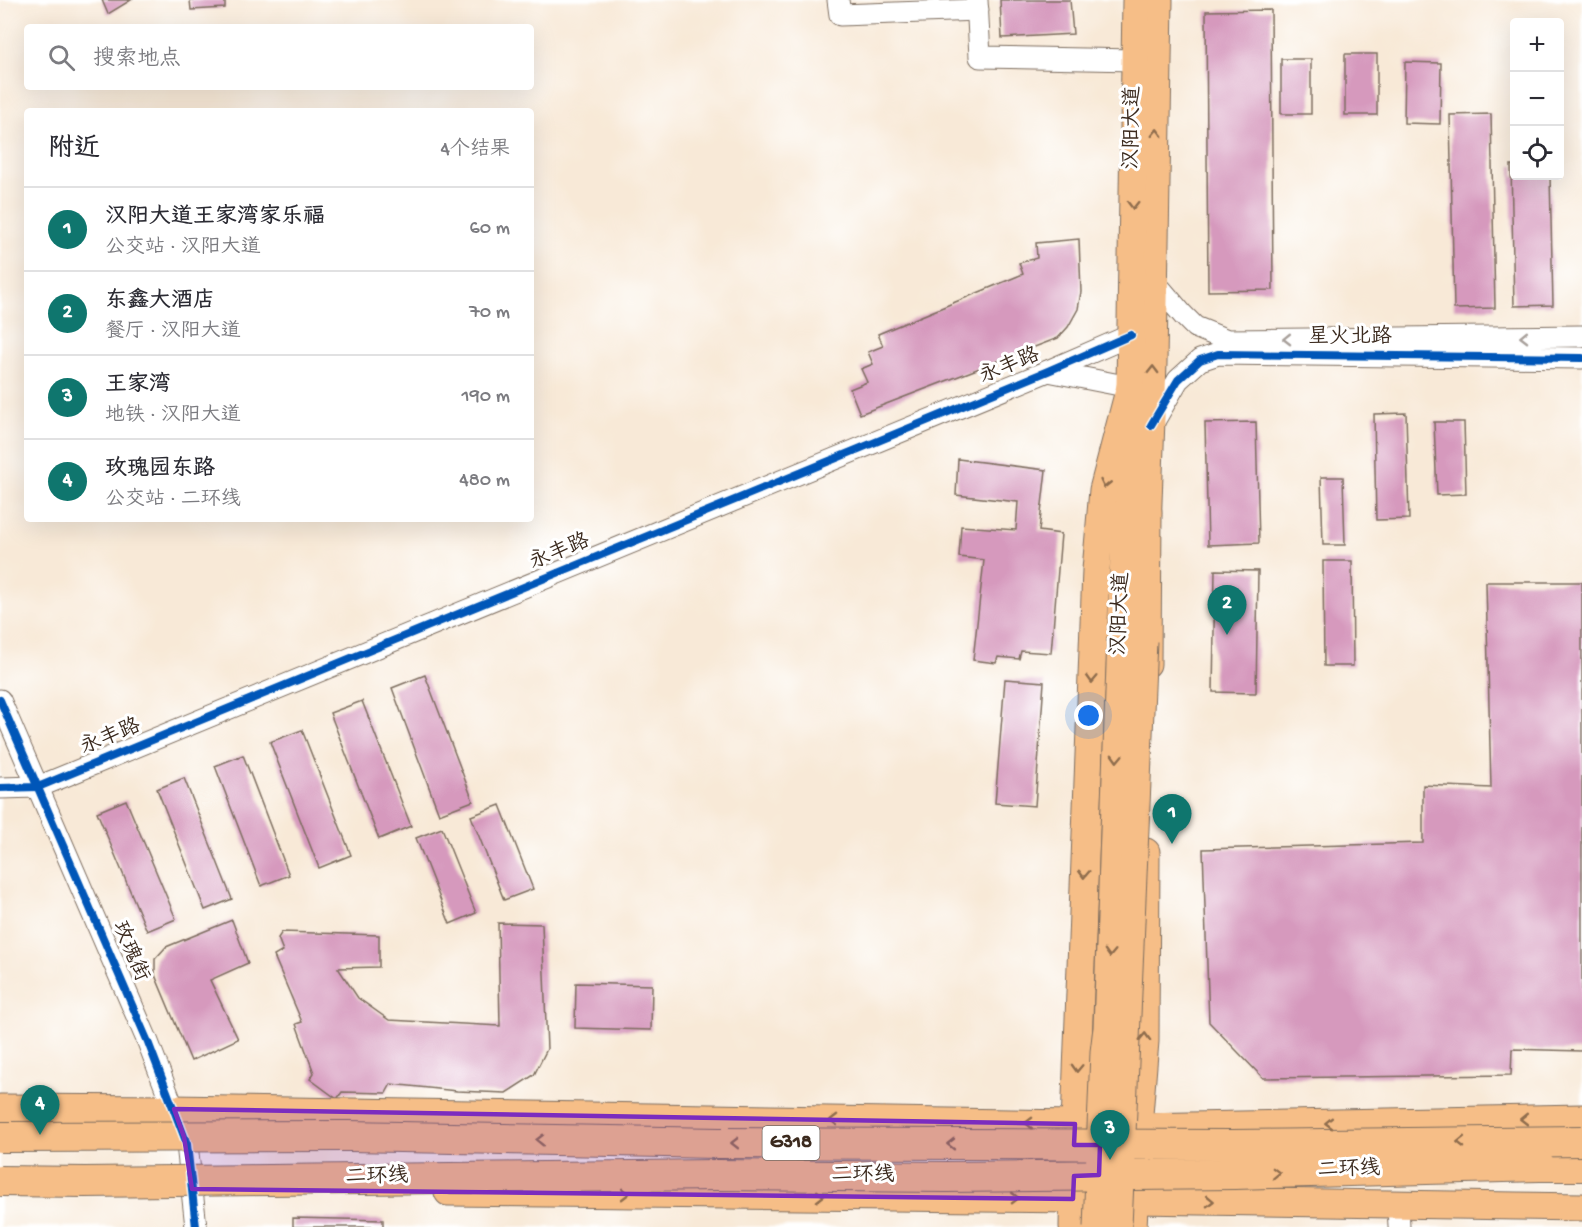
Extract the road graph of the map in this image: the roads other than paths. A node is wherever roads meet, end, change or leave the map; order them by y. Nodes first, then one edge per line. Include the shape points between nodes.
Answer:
1 (838, 0) edge
2 (1136, 0) edge
3 (1159, 0) edge
4 (978, 5) edge
5 (1135, 60) junction
6 (1154, 281) junction
7 (1131, 335) junction
8 (1582, 336) edge
9 (1582, 358) edge
10 (1048, 371) junction
11 (1130, 387) junction
12 (1151, 425) junction
13 (1148, 512) junction
14 (1132, 639) junction
15 (0, 700) edge
16 (39, 787) junction
17 (0, 788) edge
18 (0, 1108) edge
19 (174, 1109) junction
20 (1582, 1118) edge
21 (1074, 1124) junction
22 (1138, 1127) junction
23 (0, 1137) edge
24 (1582, 1141) edge
25 (1582, 1166) edge
26 (0, 1181) edge
27 (192, 1190) junction
28 (0, 1193) edge
29 (1073, 1199) junction
30 (1134, 1200) junction
31 (1582, 1207) edge
32 (1398, 1215) edge
33 (196, 1227) edge
34 (1073, 1227) edge
35 (1097, 1227) edge
36 (1118, 1227) edge
37 (1133, 1227) edge

1 - 4 street via 840,15
2 - 5 main road, 汉阳大道
6 -> 3 main road, 汉阳大道
4 - 5 street via 981,57
5 -> 7 main road, 汉阳大道
8 -> 6 street, 星火北路 via 1227,340 1195,327
12 -> 6 main road, 汉阳大道
7 - 10 street, 永丰路
7 - 11 main road, 汉阳大道
9 - 12 street, 星火北路 via 1218,354 1200,360 1178,380
10 - 11 street
10 - 16 street, 永丰路
11 - 14 main road, 汉阳大道
11 -> 21 main road via 1103,490 1096,570
12 - 13 main road, 汉阳大道
13 - 14 main road, 汉阳大道
22 -> 13 main road, 汉阳大道 via 1145,1041
14 -> 35 main road, 汉阳大道, bridge
14 - 36 main road, 汉阳大道, bridge
15 - 16 street, 玫瑰街
16 - 17 street, 永丰路
16 - 19 street, 玫瑰街
18 - 19 main road
21 -> 19 main road
19 - 27 street, 玫瑰街 via 187,1144
20 -> 22 main road
21 - 22 main road
21 - 29 main road
22 - 30 main road, 汉阳大道
24 -> 23 highway, 二环线 / G318, bridge via 1232,1145 719,1143 349,1136
26 -> 25 highway, 二环线 / G318, bridge via 946,1177
27 - 28 main road
27 -> 29 main road
27 - 33 street, 玫瑰街
29 - 30 main road
29 - 34 main road
30 -> 32 main road
30 - 37 main road, 汉阳大道
31 - 32 main road

